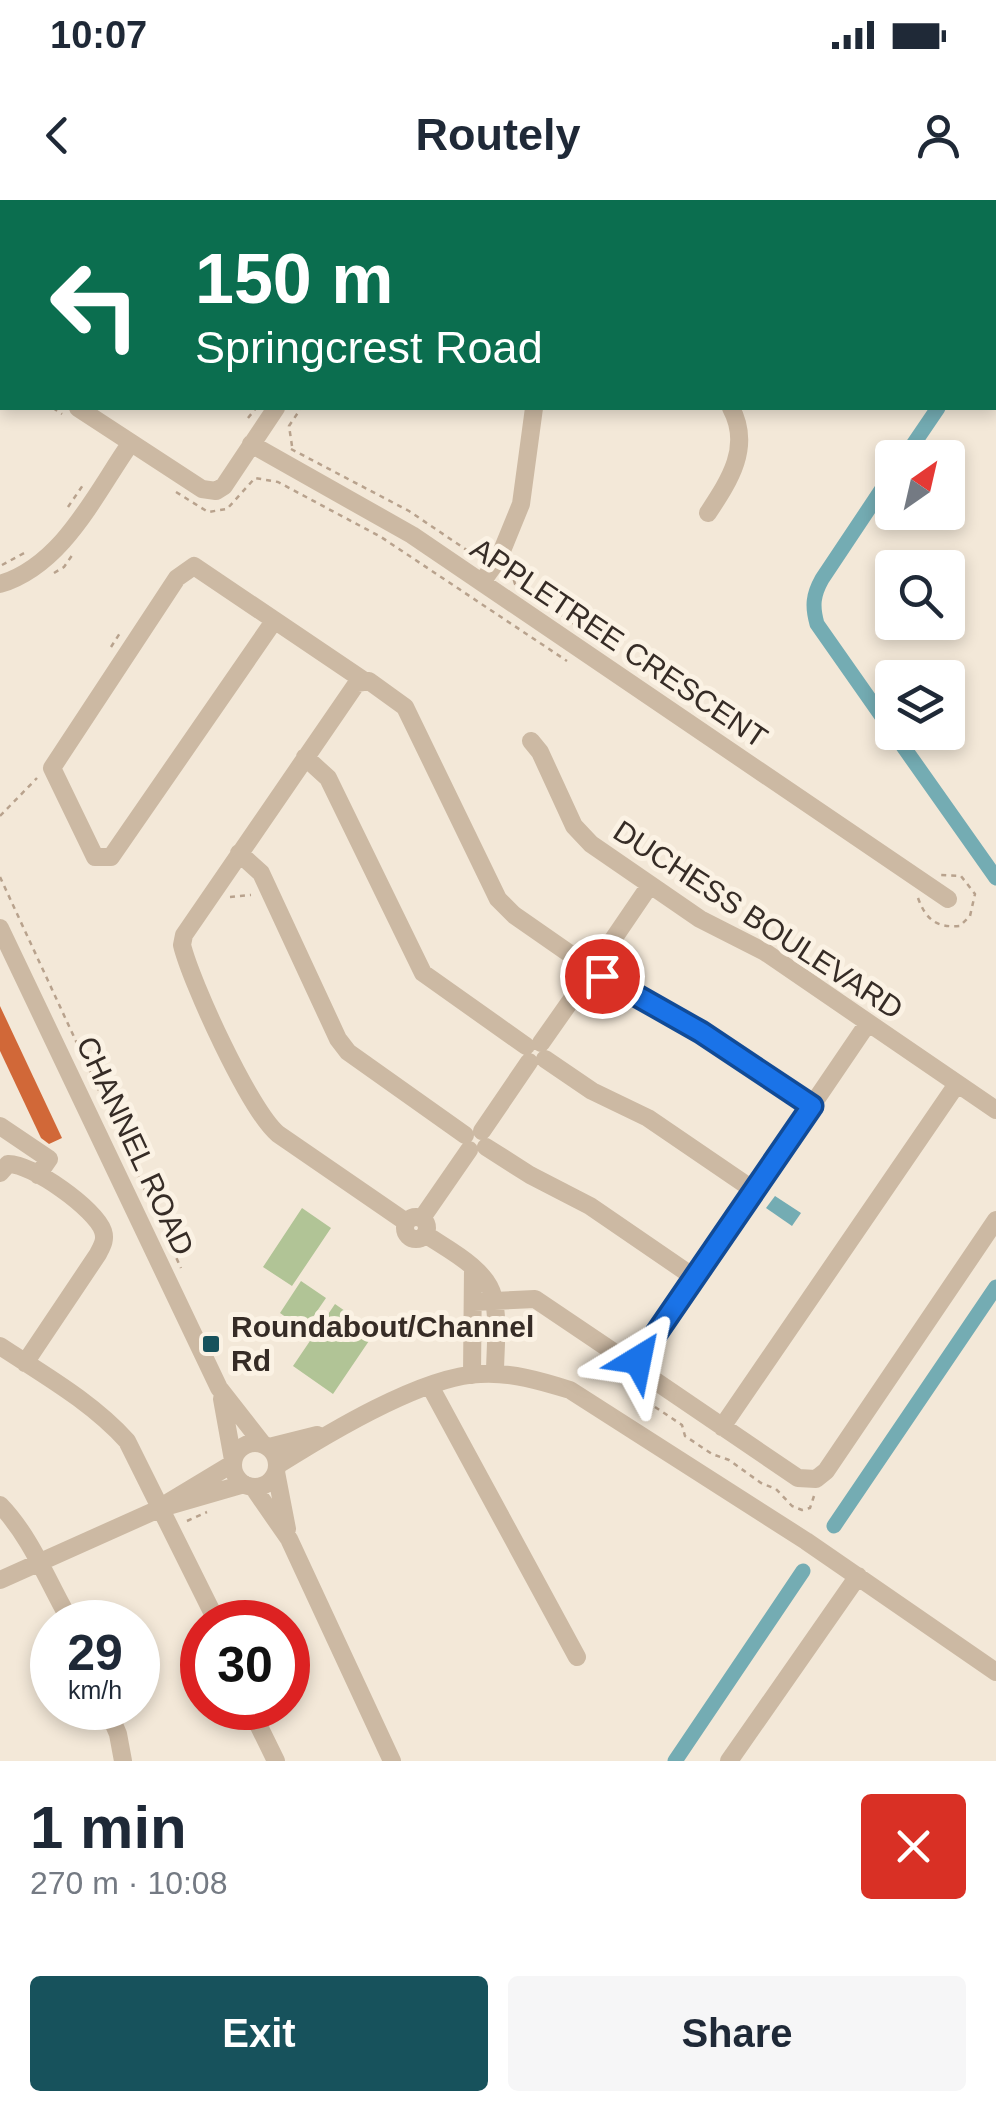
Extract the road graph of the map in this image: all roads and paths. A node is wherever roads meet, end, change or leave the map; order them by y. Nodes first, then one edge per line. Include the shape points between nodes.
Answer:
1 (81, 410) edge
2 (275, 410) edge
3 (300, 410) edge
4 (534, 410) edge
5 (731, 410) edge
6 (130, 444) junction
7 (252, 444) junction
8 (292, 447) dead end
9 (88, 478) dead end
10 (199, 497) junction
11 (66, 510) dead end
12 (708, 513) dead end
13 (29, 550) dead end
14 (509, 564) dead end
15 (0, 566) edge
16 (482, 582) junction
17 (0, 584) edge
18 (274, 620) junction
19 (597, 640) dead end
20 (569, 662) dead end
21 (363, 680) junction
22 (530, 741) dead end
23 (305, 757) junction
24 (52, 768) junction
25 (0, 816) edge
26 (239, 854) junction
27 (940, 875) dead end
28 (0, 877) edge
29 (650, 885) junction
30 (254, 895) dead end
31 (918, 897) dead end
32 (209, 898) junction
33 (948, 899) dead end
34 (0, 928) edge
35 (592, 969) junction
36 (868, 1023) junction
37 (535, 1053) junction
38 (957, 1084) junction
39 (812, 1106) junction
40 (996, 1110) edge
41 (0, 1126) edge
42 (476, 1141) junction
43 (0, 1173) edge
44 (38, 1175) junction
45 (755, 1191) junction
46 (996, 1220) edge
47 (417, 1225) junction
48 (181, 1268) dead end
49 (472, 1268) junction
50 (695, 1278) junction
51 (474, 1302) junction
52 (494, 1302) junction
53 (0, 1346) edge
54 (635, 1362) junction
55 (25, 1363) junction
56 (496, 1374) junction
57 (472, 1375) junction
58 (639, 1383) dead end
59 (430, 1386) junction
60 (220, 1388) junction
61 (722, 1427) junction
62 (333, 1430) junction
63 (266, 1445) junction
64 (233, 1462) junction
65 (277, 1469) junction
66 (249, 1486) junction
67 (812, 1490) dead end
68 (0, 1504) edge
69 (209, 1512) dead end
70 (165, 1517) junction
71 (289, 1539) junction
72 (39, 1563) junction
73 (858, 1576) junction
74 (0, 1580) edge
75 (59, 1600) edge
76 (206, 1600) edge
77 (576, 1657) dead end
78 (996, 1672) edge
79 (116, 1730) edge
80 (261, 1730) edge
81 (123, 1761) edge
82 (276, 1761) edge
83 (392, 1761) edge
84 (730, 1761) edge

1 - 6 street
2 - 7 street
3 - 8 path via 289,426
4 - 16 street via 521,504
5 - 12 street via 738,456
6 - 10 street
6 - 17 street via 49,556
7 - 10 street via 224,486
7 - 16 street, APPLETREE CRESCENT
9 - 11 path
10 - 20 path via 208,512 227,508 255,478 278,482 381,537
13 - 15 path
14 - 19 path via 515,584
16 - 33 street, APPLETREE CRESCENT
18 - 21 street
18 - 24 street via 194,566 170,588
18 - 24 street via 110,857 96,856
21 - 23 street
21 - 35 street via 405,708 498,899
22 - 29 street, DUCHESS BOULEVARD via 583,837
23 - 26 street
23 - 37 street via 328,778 423,973
24 - 25 path
26 - 32 street
26 - 42 street via 261,873 348,1052
27 - 31 path via 960,876 974,894 970,916 944,928 926,917
28 - 48 path
29 - 35 street
29 - 36 street, DUCHESS BOULEVARD
30 - 32 path
32 - 47 street via 182,945 257,1111 278,1134
34 - 60 street, CHANNEL ROAD
35 - 37 street
35 - 39 street
36 - 38 street, DUCHESS BOULEVARD
36 - 39 street
37 - 42 street
37 - 45 street
38 - 40 street, DUCHESS BOULEVARD
38 - 61 street
39 - 45 street
41 - 44 street via 49,1158
42 - 47 street
42 - 50 street via 590,1206
43 - 44 street via 15,1163
44 - 55 street via 94,1214 104,1242
45 - 50 street
46 - 61 street via 819,1478 801,1480
47 - 49 street
49 - 51 street
49 - 52 street
50 - 54 street
51 - 52 street
51 - 57 street
52 - 54 street via 535,1299
52 - 56 street
53 - 55 street
54 - 61 street
55 - 70 street via 110,1423 140,1462
56 - 57 street
56 - 73 street via 570,1390
57 - 59 street
58 - 67 path via 646,1401 682,1425 685,1436 776,1489 792,1506 810,1508
59 - 62 street
59 - 77 street
60 - 63 street, CHANNEL ROAD
60 - 64 street, CHANNEL ROAD
62 - 63 street
62 - 65 street
63 - 64 street via 247,1444
63 - 65 street
64 - 66 street via 237,1478
64 - 70 street via 190,1486
65 - 66 street via 263,1486
65 - 71 street
66 - 70 street
66 - 71 street
68 - 72 street
69 - 70 path
70 - 72 street
70 - 76 street
71 - 83 street
72 - 74 street
72 - 75 street
73 - 78 street
73 - 84 street
79 - 81 street
80 - 82 street

